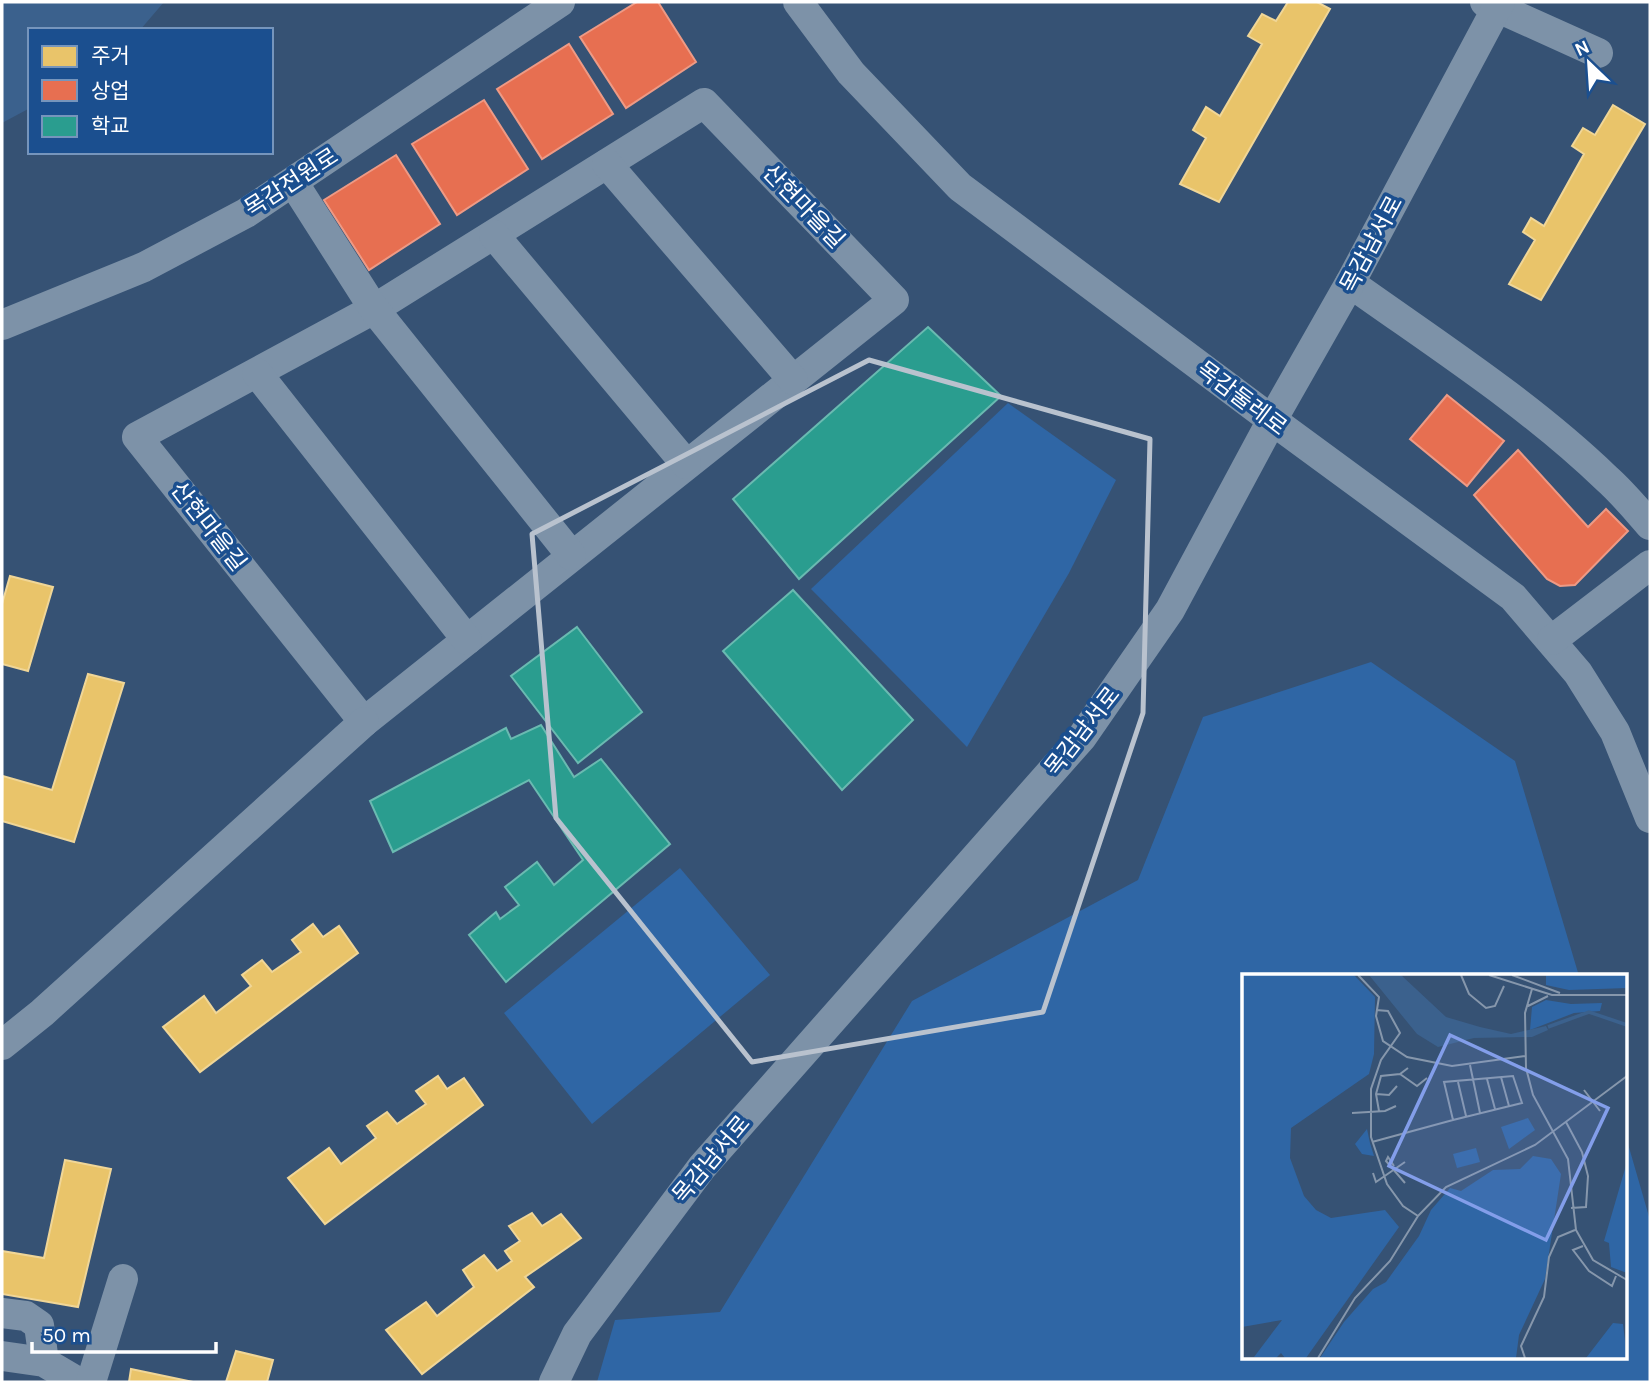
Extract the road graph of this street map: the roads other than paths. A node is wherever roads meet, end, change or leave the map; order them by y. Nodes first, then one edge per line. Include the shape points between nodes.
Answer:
1 (560, 2) edge
2 (798, 2) edge
3 (1494, 4) edge
4 (1598, 52) dead end
5 (607, 164) junction
6 (293, 182) junction
7 (494, 235) junction
8 (1350, 284) junction
9 (374, 309) junction
10 (2, 325) edge
11 (257, 373) junction
12 (793, 380) junction
13 (1272, 420) junction
14 (686, 464) junction
15 (1650, 525) edge
16 (571, 555) junction
17 (1650, 565) edge
18 (467, 640) junction
19 (1552, 640) junction
20 (364, 723) junction
21 (1650, 818) edge
22 (2, 1045) edge
23 (124, 1279) dead end
24 (2, 1313) edge
25 (2, 1356) edge
26 (44, 1362) junction
27 (78, 1382) edge
28 (91, 1382) edge
29 (554, 1382) edge

1 - 6 street, 목감전원로
2 - 13 street, 목감둘레로 via 852,74 960,187
3 - 4 street
3 - 8 street, 목감남서로
5 - 7 street, 산현마을길
5 - 12 street
5 - 12 street, 산현마을길 via 704,103 894,300
6 - 9 street
6 - 10 street, 목감전원로 via 246,213 144,267
7 - 9 street, 산현마을길
7 - 14 street
8 - 13 street, 목감남서로
8 - 15 street via 1553,431 1607,478
9 - 11 street, 산현마을길
9 - 16 street
11 - 18 street
11 - 20 street, 산현마을길 via 137,437
12 - 14 street, 산현마을길
13 - 19 street, 목감둘레로 via 1513,597
13 - 29 street, 목감남서로 via 1170,610 1082,737 702,1167 577,1334
14 - 16 street, 산현마을길
16 - 18 street, 산현마을길
17 - 19 street
18 - 20 street, 산현마을길
19 - 21 street, 목감둘레로 via 1615,732
20 - 22 street, 산현마을길
23 - 28 street
24 - 26 street via 26,1316 39,1325
25 - 26 street
26 - 27 street

